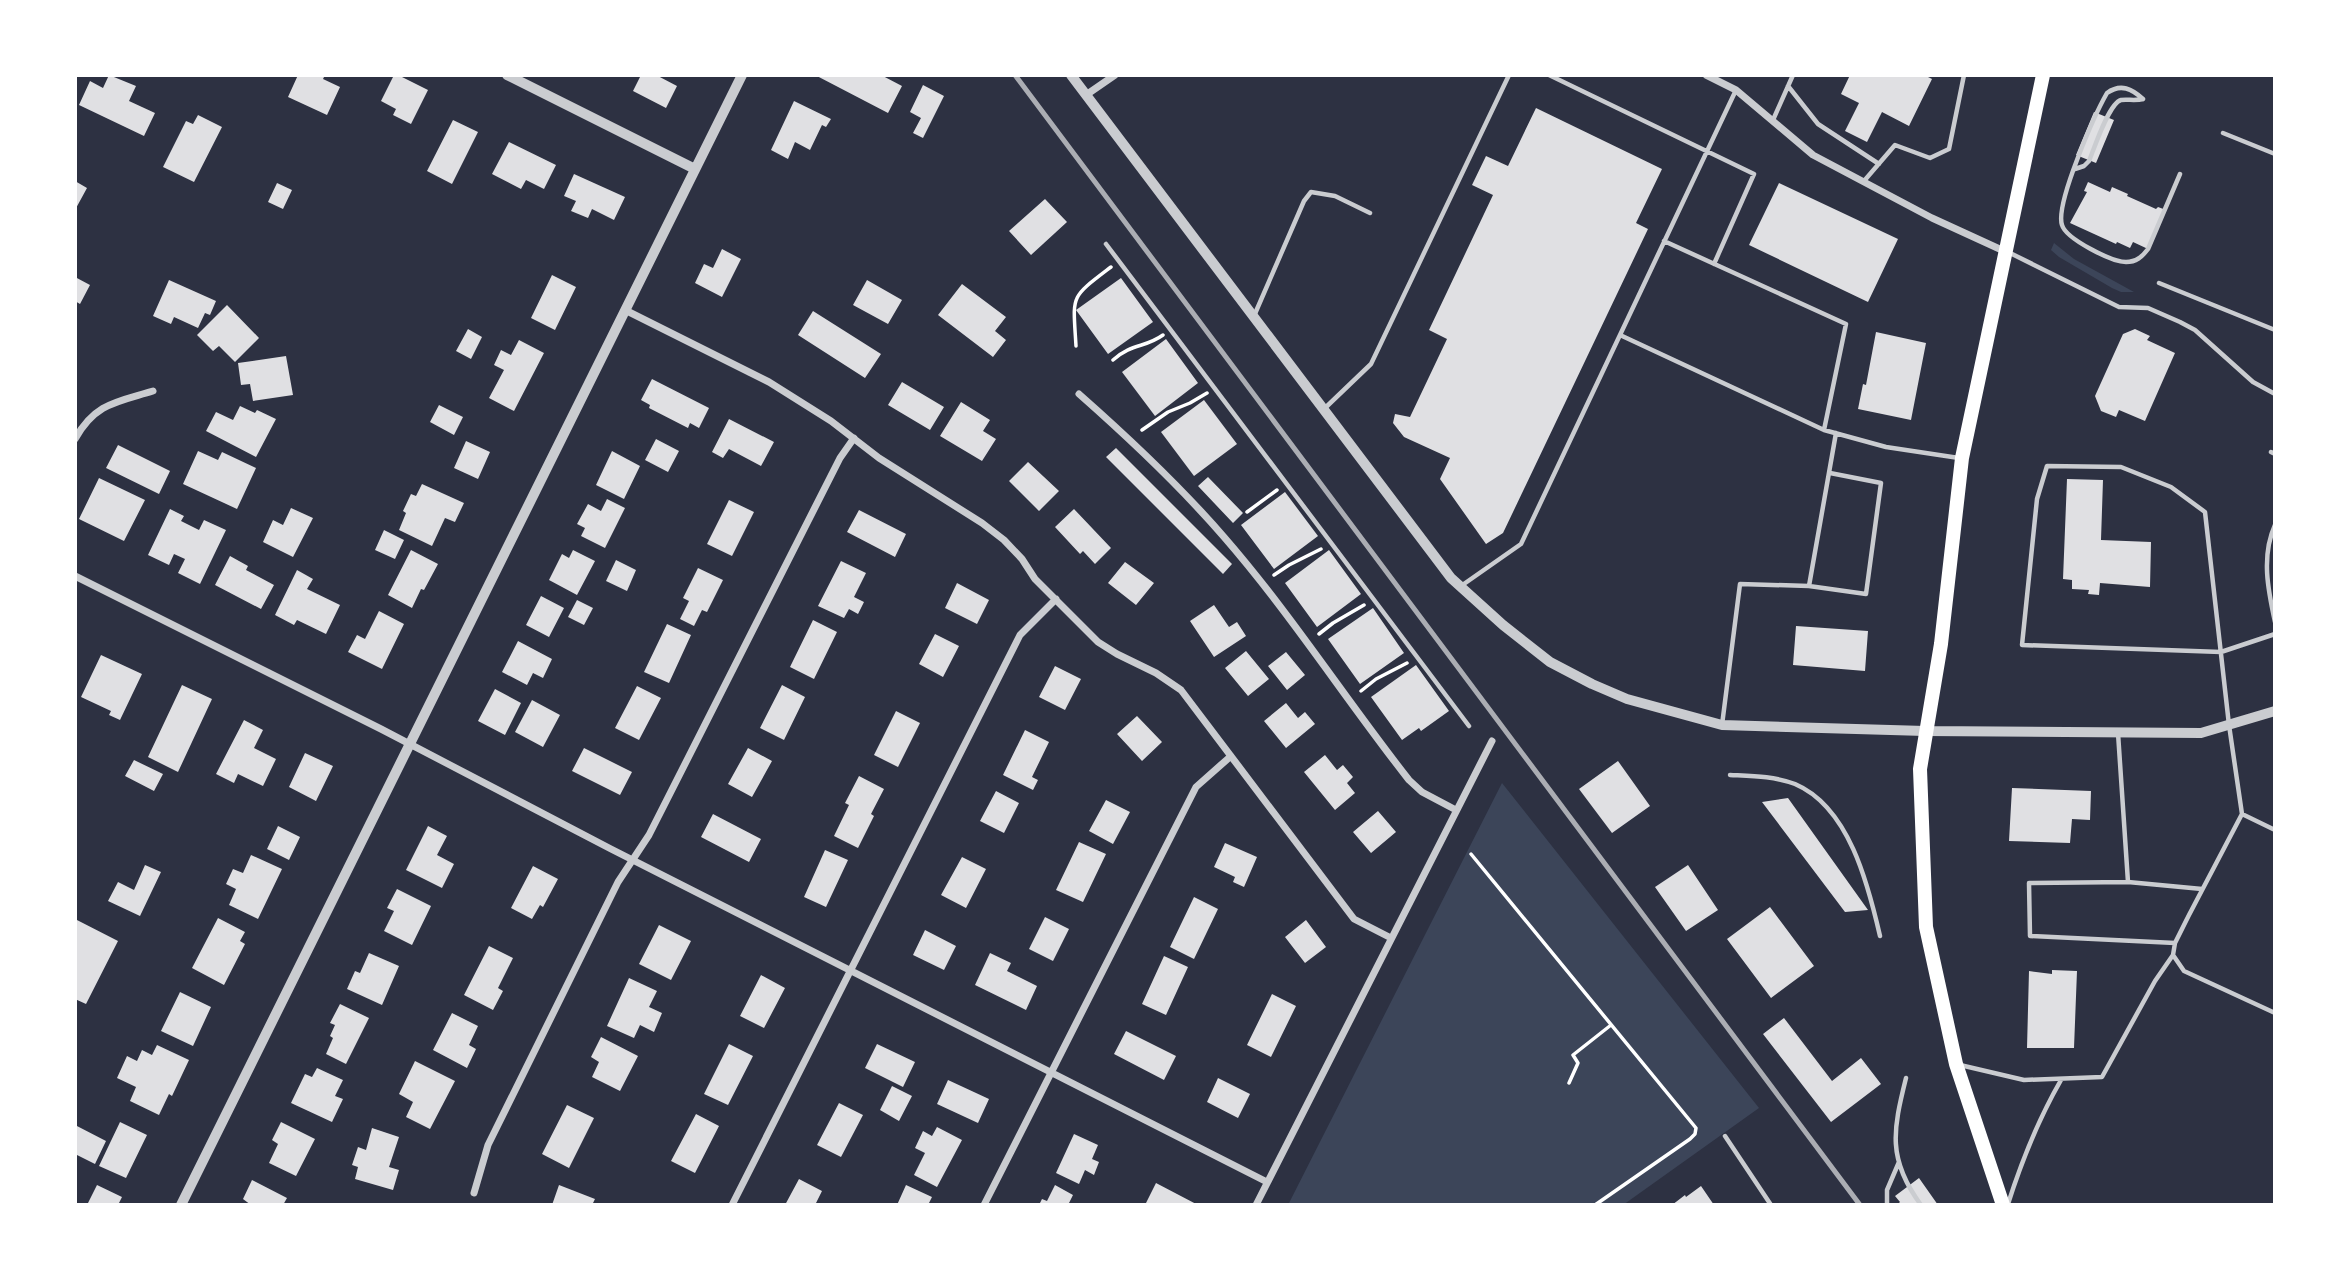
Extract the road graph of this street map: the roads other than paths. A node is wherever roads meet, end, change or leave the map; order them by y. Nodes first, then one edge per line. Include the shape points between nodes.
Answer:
1 (507, 75) edge
2 (742, 75) edge
3 (1071, 75) edge
4 (1115, 75) edge
5 (1509, 75) edge
6 (1549, 75) edge
7 (1706, 75) edge
8 (1793, 75) edge
9 (1964, 75) edge
10 (2043, 75) edge
11 (1788, 86) junction
12 (1736, 90) junction
13 (1086, 95) junction
14 (1773, 121) junction
15 (2223, 133) dead end
16 (1706, 152) junction
17 (2275, 154) edge
18 (1879, 164) junction
19 (695, 169) junction
20 (2074, 169) junction
21 (2180, 174) dead end
22 (1864, 182) junction
23 (1370, 213) dead end
24 (1664, 242) junction
25 (1106, 244) dead end
26 (2004, 251) junction
27 (1714, 264) junction
28 (2159, 283) dead end
29 (625, 310) junction
30 (1254, 317) junction
31 (2275, 330) edge
32 (1620, 335) junction
33 (153, 391) dead end
34 (2274, 392) edge
35 (1079, 394) dead end
36 (1323, 409) junction
37 (1824, 430) junction
38 (1836, 433) junction
39 (75, 439) edge
40 (854, 439) junction
41 (1962, 458) junction
42 (1830, 473) junction
43 (2275, 525) edge
44 (75, 576) edge
45 (1460, 586) junction
46 (1809, 586) junction
47 (1056, 599) junction
48 (2275, 622) edge
49 (2275, 634) edge
50 (2221, 652) junction
51 (2275, 711) edge
52 (2229, 725) junction
53 (1469, 726) dead end
54 (1722, 726) junction
55 (1925, 731) junction
56 (2118, 733) junction
57 (1492, 741) dead end
58 (410, 744) junction
59 (1231, 756) junction
60 (1730, 775) dead end
61 (1456, 810) junction
62 (2242, 814) junction
63 (2275, 830) edge
64 (632, 860) junction
65 (2127, 882) junction
66 (2202, 889) junction
67 (1880, 936) dead end
68 (1391, 938) junction
69 (2175, 943) junction
70 (2173, 955) junction
71 (850, 970) junction
72 (2275, 1013) edge
73 (1956, 1064) junction
74 (1051, 1072) junction
75 (1906, 1078) dead end
76 (2062, 1080) junction
77 (1725, 1136) dead end
78 (1899, 1163) junction
79 (1267, 1182) junction
80 (474, 1193) dead end
81 (181, 1205) edge
82 (732, 1205) edge
83 (984, 1205) edge
84 (1256, 1205) edge
85 (1771, 1205) edge
86 (1887, 1205) edge
87 (1921, 1205) edge
88 (2006, 1205) edge

1 - 19 street
2 - 19 street
3 - 13 street
4 - 13 street
5 - 36 lane via 1371,364
6 - 16 lane
7 - 12 street
8 - 11 lane
9 - 18 lane via 1948,149 1930,158 1895,145
10 - 26 main road
11 - 14 lane
11 - 18 lane via 1818,124
12 - 14 street
12 - 16 lane
13 - 30 street
14 - 22 street via 1813,155
15 - 17 lane
16 - 24 lane
16 - 27 lane via 1754,174
18 - 22 lane
19 - 29 street
20 - 20 lane via 2107,93 2123,87 2143,99 2117,102 2089,161
20 - 21 lane via 2062,226 2090,248 2124,262 2143,256
22 - 26 street
23 - 30 lane via 1311,192
24 - 27 lane
24 - 32 lane
25 - 53 lane
26 - 34 lane via 2119,307 2148,308 2188,326 2253,382
26 - 41 main road
27 - 37 lane via 1846,324
28 - 31 lane
29 - 40 street via 769,382
29 - 58 street
30 - 36 street
32 - 37 lane
32 - 45 lane via 1521,544
33 - 39 street via 95,412
35 - 61 street via 1224,536 1409,780
36 - 45 street
37 - 38 lane
38 - 41 lane via 1886,447
38 - 42 lane
40 - 47 street via 1004,540
40 - 64 street via 840,458 649,835
41 - 55 main road via 1941,643
42 - 46 lane
42 - 46 lane via 1881,483 1866,594
43 - 48 lane via 2269,538 2266,579
44 - 58 street
45 - 54 street via 1550,662 1627,699
46 - 54 lane via 1740,584
47 - 59 street via 1098,642 1181,690
47 - 71 street via 1020,635
49 - 50 lane
50 - 50 lane via 2205,512 2171,487 2121,467 2047,466 2037,499 2022,645
50 - 52 lane
51 - 52 street
52 - 56 street via 2201,733
52 - 62 lane
54 - 55 street
55 - 56 street
55 - 73 main road via 1920,769 1926,927
56 - 65 lane
57 - 61 street
58 - 64 street
58 - 81 street
59 - 68 street via 1354,919
59 - 74 street via 1196,787
60 - 67 lane via 1783,781 1816,796 1858,859
61 - 68 street
62 - 63 lane
62 - 66 lane
64 - 71 street
64 - 80 street via 488,1145
65 - 66 lane
65 - 69 lane via 2029,883 2030,936
66 - 69 lane
68 - 79 street
69 - 70 lane
70 - 72 lane via 2184,971
70 - 76 lane via 2102,1077
71 - 74 street
71 - 82 street
73 - 76 lane via 2024,1080
73 - 88 main road
74 - 79 street
74 - 83 street
75 - 78 lane via 1898,1111 1895,1154
76 - 88 lane via 2027,1145
77 - 85 lane
78 - 86 lane via 1887,1191
78 - 87 lane via 1907,1186
79 - 84 street

